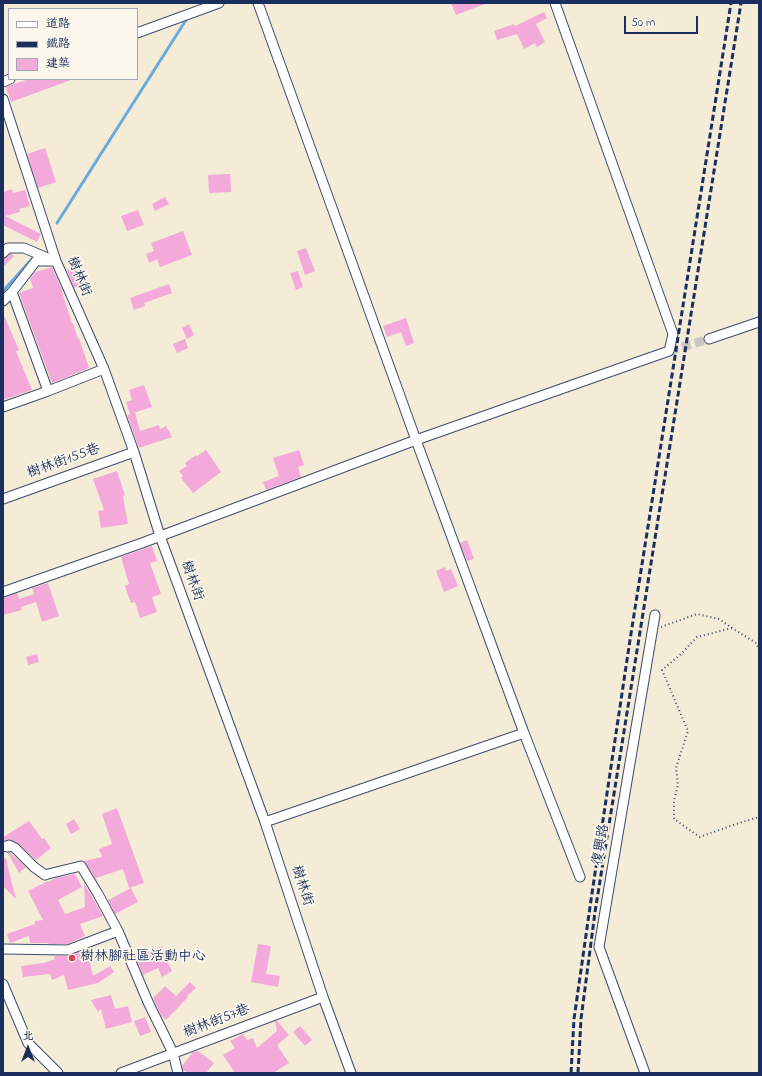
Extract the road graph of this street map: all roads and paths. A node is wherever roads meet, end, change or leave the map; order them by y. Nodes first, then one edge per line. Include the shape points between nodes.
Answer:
1 (219, 3) edge
2 (258, 3) edge
3 (555, 3) edge
4 (138, 33) edge
5 (3, 99) edge
6 (3, 253) edge
7 (56, 261) junction
8 (12, 292) junction
9 (3, 301) edge
10 (759, 322) edge
11 (709, 338) tunnel mouth
12 (104, 369) junction
13 (48, 391) junction
14 (3, 407) edge
15 (416, 440) junction
16 (134, 452) junction
17 (3, 499) edge
18 (160, 536) junction
19 (3, 592) edge
20 (655, 615) dead end
21 (732, 628) junction
22 (653, 630) junction
23 (759, 649) edge
24 (524, 733) junction
25 (759, 817) edge
26 (265, 822) junction
27 (3, 846) edge
28 (580, 877) dead end
29 (118, 931) junction
30 (3, 949) edge
31 (3, 984) edge
32 (322, 997) junction
33 (173, 1053) junction
34 (58, 1073) edge
35 (121, 1073) edge
36 (178, 1073) edge
37 (351, 1073) edge
38 (645, 1073) edge

1 - 4 street
2 - 15 street
3 - 15 street via 673,334 669,351
5 - 7 street, 樹林街
6 - 7 street via 8,248 24,248
7 - 8 street via 36,261
7 - 12 street, 樹林街
8 - 9 street
8 - 13 street
10 - 11 street
12 - 13 street
12 - 16 street, 樹林街
13 - 14 street
15 - 18 street
15 - 24 street
16 - 17 street, 樹林街155巷
16 - 18 street, 樹林街
18 - 19 street
18 - 26 street, 樹林街
20 - 22 street, 復興路
21 - 22 path via 719,619 697,614
21 - 23 path via 756,643
21 - 25 path via 697,637 662,670 688,731 676,768 678,785 674,800 674,819 700,837
22 - 38 street, 復興路 via 599,947
24 - 26 street
24 - 28 street
26 - 32 street, 樹林街
27 - 29 street via 15,848 45,876 81,866
29 - 30 street via 68,950
29 - 33 street
31 - 34 street via 28,1043
32 - 33 street, 樹林街57巷
32 - 37 street, 樹林街
33 - 35 street, 樹林街57巷
33 - 36 street

